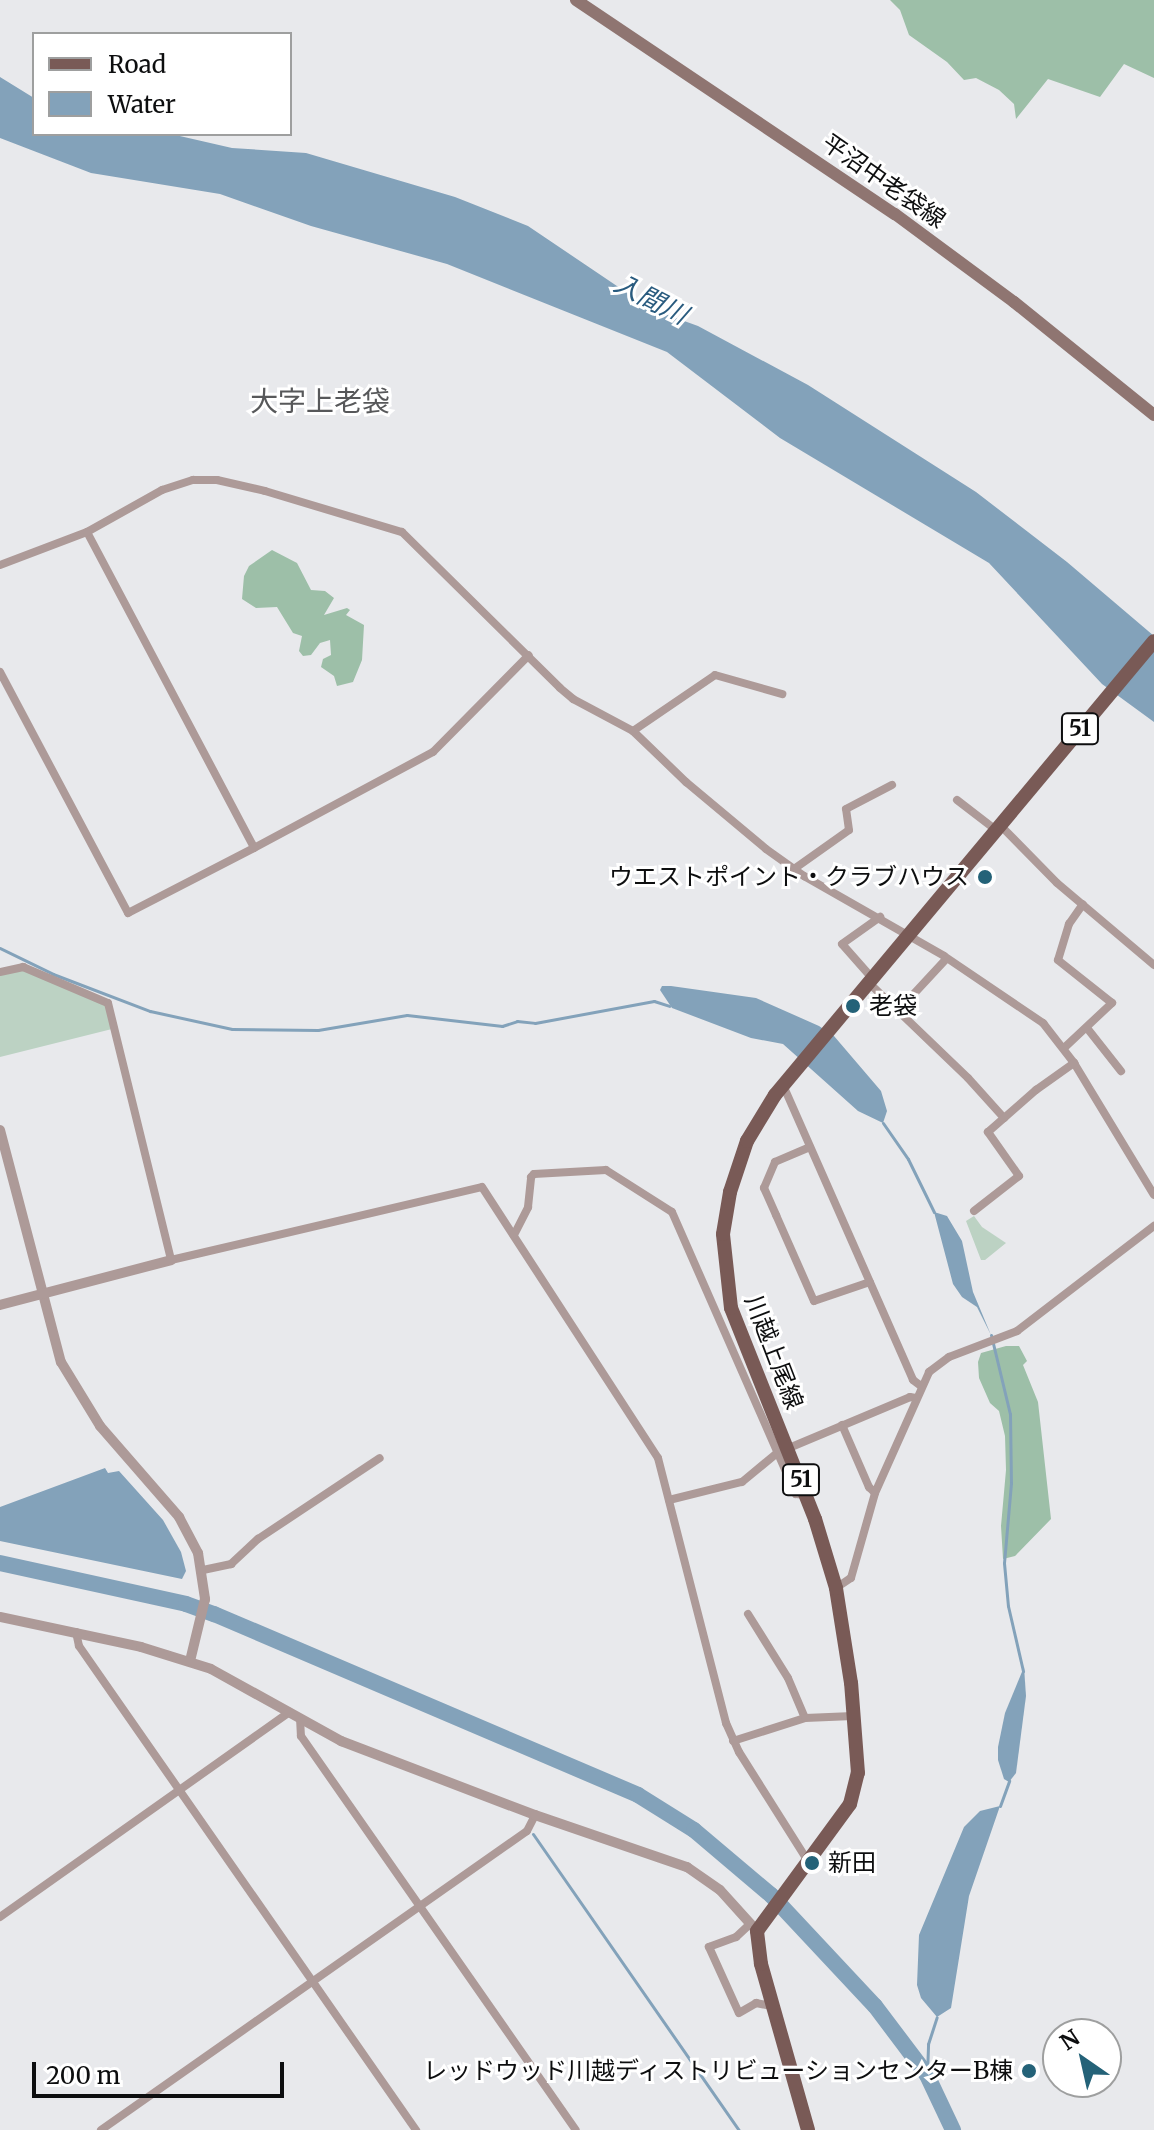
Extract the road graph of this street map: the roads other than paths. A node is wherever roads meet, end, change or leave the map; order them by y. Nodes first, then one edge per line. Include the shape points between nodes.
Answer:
1 (576, 0) edge
2 (1154, 415) edge
3 (87, 532) junction
4 (0, 565) edge
5 (1154, 641) edge
6 (529, 655) junction
7 (0, 672) edge
8 (782, 694) dead end
9 (633, 731) junction
10 (892, 785) dead end
11 (957, 800) dead end
12 (1001, 824) junction
13 (254, 848) junction
14 (794, 869) junction
15 (1083, 904) junction
16 (880, 917) junction
17 (946, 959) junction
18 (1154, 965) edge
19 (0, 972) edge
20 (870, 980) junction
21 (897, 1012) junction
22 (1087, 1028) junction
23 (1064, 1048) junction
24 (1074, 1063) junction
25 (1121, 1071) dead end
26 (783, 1085) junction
27 (1004, 1118) junction
28 (0, 1130) edge
29 (810, 1147) junction
30 (1154, 1195) edge
31 (974, 1211) dead end
32 (1154, 1226) edge
33 (514, 1235) junction
34 (171, 1260) junction
35 (870, 1282) junction
36 (40, 1294) junction
37 (0, 1305) edge
38 (921, 1386) junction
39 (916, 1398) junction
40 (842, 1425) junction
41 (782, 1451) junction
42 (380, 1458) dead end
43 (875, 1493) junction
44 (669, 1500) junction
45 (203, 1570) junction
46 (836, 1588) junction
47 (748, 1614) dead end
48 (0, 1617) edge
49 (76, 1632) junction
50 (190, 1661) junction
51 (295, 1715) junction
52 (853, 1716) junction
53 (805, 1718) junction
54 (733, 1741) junction
55 (180, 1791) junction
56 (535, 1815) junction
57 (808, 1861) junction
58 (421, 1907) junction
59 (0, 1917) edge
60 (754, 1928) junction
61 (314, 1982) junction
62 (772, 2006) junction
63 (101, 2130) edge
64 (416, 2130) edge
65 (576, 2130) edge
66 (808, 2130) edge

1 - 2 main road, 平沼中老袋線 via 895,214
3 - 4 street
3 - 6 street via 162,490 202,479 345,512 402,532
3 - 13 street
5 - 12 main road, 川越上尾線 / 51
6 - 9 street via 573,699
6 - 13 street via 433,752
7 - 13 street via 128,913
8 - 9 street via 715,675
9 - 14 street via 686,782
10 - 14 street via 846,809 849,830
11 - 12 street
12 - 15 street
12 - 20 main road, 川越上尾線 / 51
14 - 16 street
15 - 18 street
15 - 22 street via 1069,924 1058,960 1112,1003
16 - 17 street
16 - 20 street via 842,944
17 - 21 street
17 - 23 street via 1034,1016
19 - 34 street via 23,967 108,1003
20 - 21 street
20 - 26 main road, 川越上尾線 / 51
21 - 27 street
22 - 23 street
22 - 25 street
23 - 24 street
24 - 27 street
24 - 30 street
26 - 29 street
26 - 41 main road, 川越上尾線 / 51 via 737,1165 725,1215 723,1254 736,1330
27 - 31 street via 988,1135 1019,1176
28 - 36 street
29 - 35 street
29 - 35 street via 775,1162 764,1188 814,1301
32 - 38 street via 1017,1331 939,1362
33 - 34 street via 477,1187
33 - 41 street via 528,1207 534,1174 606,1170 672,1212
33 - 44 street via 658,1458
34 - 36 street
35 - 38 street via 913,1380
36 - 37 street
36 - 45 street via 70,1381 100,1426 188,1529
38 - 39 street
39 - 40 street
39 - 43 street
40 - 41 street
40 - 43 street
41 - 44 street via 742,1482
41 - 46 main road, 川越上尾線 / 51 via 807,1496
42 - 45 street via 258,1539 231,1564
43 - 46 street via 851,1578
44 - 54 street
45 - 50 street via 205,1602
46 - 52 main road, 川越上尾線 / 51
47 - 53 street via 788,1678
48 - 49 street
49 - 50 street
49 - 55 street via 79,1646
50 - 51 street
51 - 55 street
51 - 56 street via 377,1756
51 - 58 street via 301,1736
52 - 53 street
52 - 57 main road, 川越上尾線 / 51 via 858,1773 854,1794 844,1816
53 - 54 street
54 - 57 street
55 - 59 street
55 - 61 street
56 - 58 street via 527,1831
56 - 60 street via 687,1867 714,1884
57 - 60 main road, 川越上尾線 / 51
58 - 61 street
58 - 65 street
60 - 62 main road
60 - 62 street via 709,1947 739,2013 756,2003
61 - 63 street
61 - 64 street
62 - 66 main road

